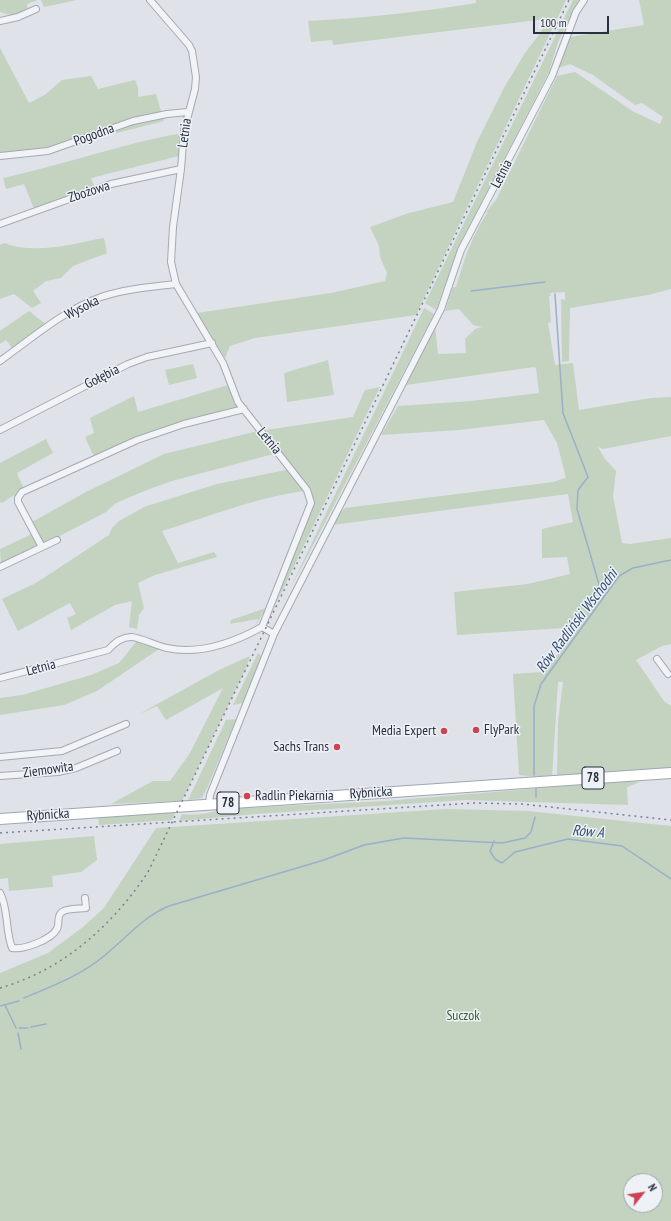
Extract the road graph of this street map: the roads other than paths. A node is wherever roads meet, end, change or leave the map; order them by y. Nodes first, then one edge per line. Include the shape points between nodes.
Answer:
1 (150, 0) edge
2 (584, 0) edge
3 (36, 8) dead end
4 (0, 21) edge
5 (188, 112) junction
6 (0, 156) edge
7 (181, 170) junction
8 (0, 224) edge
9 (176, 284) junction
10 (212, 343) junction
11 (0, 361) edge
12 (244, 409) junction
13 (0, 430) edge
14 (57, 540) dead end
15 (42, 547) junction
16 (0, 567) edge
17 (262, 627) junction
18 (274, 634) junction
19 (657, 659) dead end
20 (670, 675) edge
21 (0, 678) edge
22 (126, 724) dead end
23 (117, 751) dead end
24 (0, 757) edge
25 (671, 773) edge
26 (0, 776) edge
27 (209, 804) junction
28 (0, 819) edge
29 (0, 893) edge
30 (85, 898) dead end

1 - 5 street, Letnia via 192,51 196,77
2 - 18 street, Letnia via 576,12 552,76 461,250 441,309
3 - 4 street via 18,17
5 - 6 street, Pogodna via 133,122 48,151
5 - 7 street, Letnia
7 - 8 street, Zbożowa via 111,184
7 - 9 street, Letnia via 171,262
9 - 10 street, Letnia
9 - 11 street, Wysoka via 100,297 82,305
10 - 12 street, Letnia via 223,363 238,402
10 - 13 street, Gołębia via 147,357 128,364
12 - 15 street via 184,424 137,440 22,492 18,502
12 - 17 street, Letnia via 307,490 311,503
14 - 15 street
15 - 16 street
17 - 18 street
17 - 21 street, Letnia via 208,648 194,650 166,648 132,637 120,640 108,650
18 - 27 street, Letnia via 210,795
19 - 20 street
22 - 24 street via 62,751
23 - 26 street, Ziemowita via 76,768 58,772
25 - 27 main road, Rybnicka / 78
27 - 28 main road, Rybnicka / 78
29 - 30 street via 5,903 9,942 12,948 18,949 53,934 57,929 58,915 63,911 86,908

